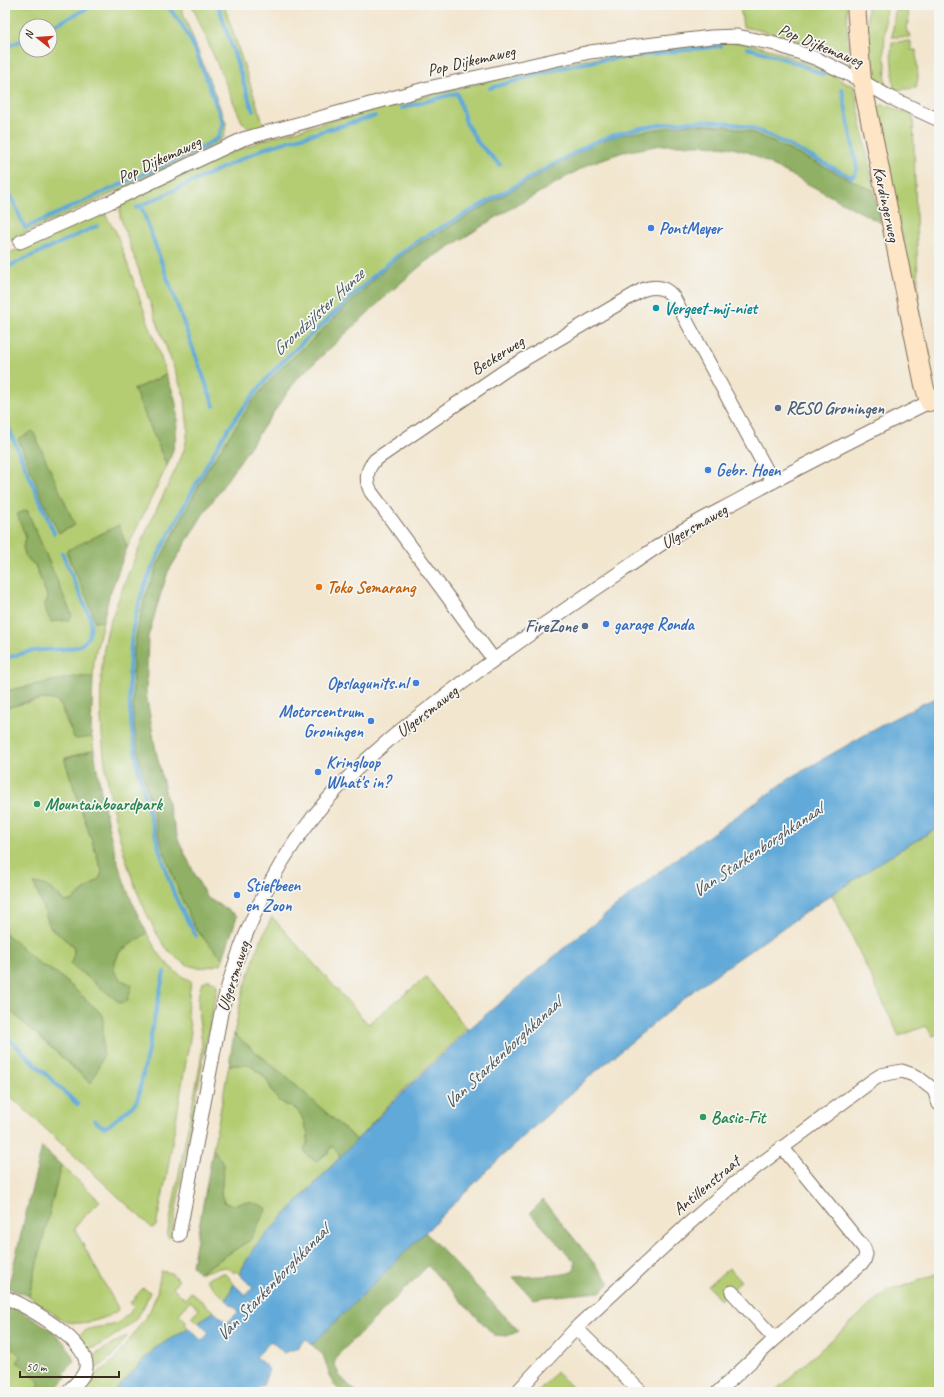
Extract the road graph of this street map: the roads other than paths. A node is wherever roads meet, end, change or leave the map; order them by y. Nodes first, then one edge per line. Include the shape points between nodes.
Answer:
1 (856, 5) edge
2 (862, 81) junction
3 (939, 120) edge
4 (20, 242) dead end
5 (934, 400) edge
6 (773, 482) junction
7 (494, 660) junction
8 (939, 1104) edge
9 (782, 1147) junction
10 (179, 1235) dead end
11 (732, 1292) dead end
12 (5, 1297) edge
13 (576, 1328) junction
14 (775, 1339) junction
15 (67, 1392) edge
16 (517, 1392) edge
17 (640, 1392) edge
18 (718, 1392) edge

1 - 2 street, Kardingerweg
2 - 3 street, Pop Dijkemaweg via 891,98
2 - 4 street, Pop Dijkemaweg via 793,50 737,36 590,52 428,88 243,139
2 - 5 street, Kardingerweg via 924,385
5 - 6 street, Ulgersmaweg
6 - 7 street, Ulgersmaweg via 681,532
6 - 7 street, Beckerweg via 674,298 663,288 652,287 642,290 506,370 375,460 369,468 367,480 371,492
7 - 10 street, Ulgersmaweg via 438,701 355,770 314,817 276,872 255,914 229,980 220,1013
8 - 9 street, Antillenstraat via 934,1090 916,1076 902,1071 881,1075
9 - 13 street, Antillenstraat via 735,1183
9 - 14 street via 864,1248 866,1254 864,1261
11 - 14 street
12 - 15 street via 36,1312 57,1327 85,1357 83,1375
13 - 16 street, Antillenstraat
13 - 17 street
14 - 18 street

